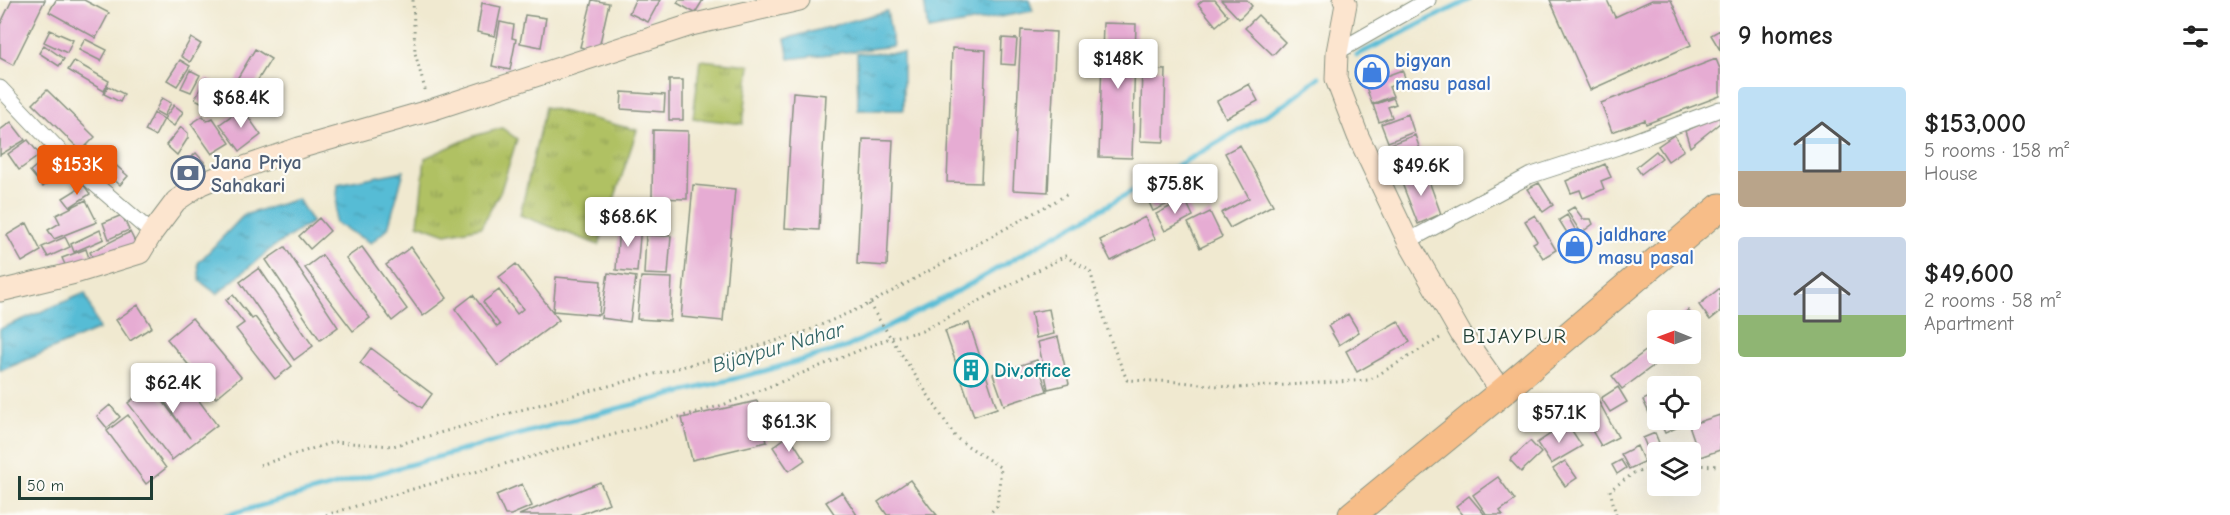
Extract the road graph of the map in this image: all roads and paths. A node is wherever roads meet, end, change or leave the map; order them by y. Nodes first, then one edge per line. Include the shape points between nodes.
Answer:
1 (413, 0) edge
2 (799, 0) edge
3 (1344, 0) edge
4 (1428, 0) edge
5 (1337, 52) junction
6 (0, 88) edge
7 (1720, 109) edge
8 (431, 110) junction
9 (1068, 194) dead end
10 (1720, 207) edge
11 (152, 232) junction
12 (1408, 241) junction
13 (0, 291) edge
14 (869, 304) junction
15 (1435, 328) dead end
16 (890, 338) junction
17 (1502, 392) junction
18 (260, 465) dead end
19 (1701, 465) edge
20 (1720, 466) edge
21 (1647, 470) edge
22 (326, 515) edge
23 (988, 515) edge
24 (1352, 515) edge
25 (1616, 515) edge

1 - 8 path via 416,53
2 - 8 main road via 691,25
3 - 5 main road via 1347,4
4 - 5 street
5 - 12 main road via 1336,79 1358,136
6 - 11 street via 75,167
7 - 12 street via 1529,176
8 - 11 main road via 299,148 201,184 176,201
9 - 14 path
10 - 17 highway
11 - 13 main road via 140,253
12 - 17 main road via 1461,334
14 - 16 path
14 - 18 path via 805,332 739,352 393,446 334,442
15 - 16 path via 1440,338 1369,380 1236,388 1127,380 1090,272 1065,256 922,331
16 - 22 path via 723,405
16 - 23 path via 956,438 1001,468 997,506
17 - 24 highway
19 - 20 path
21 - 25 path via 1634,473 1610,490

